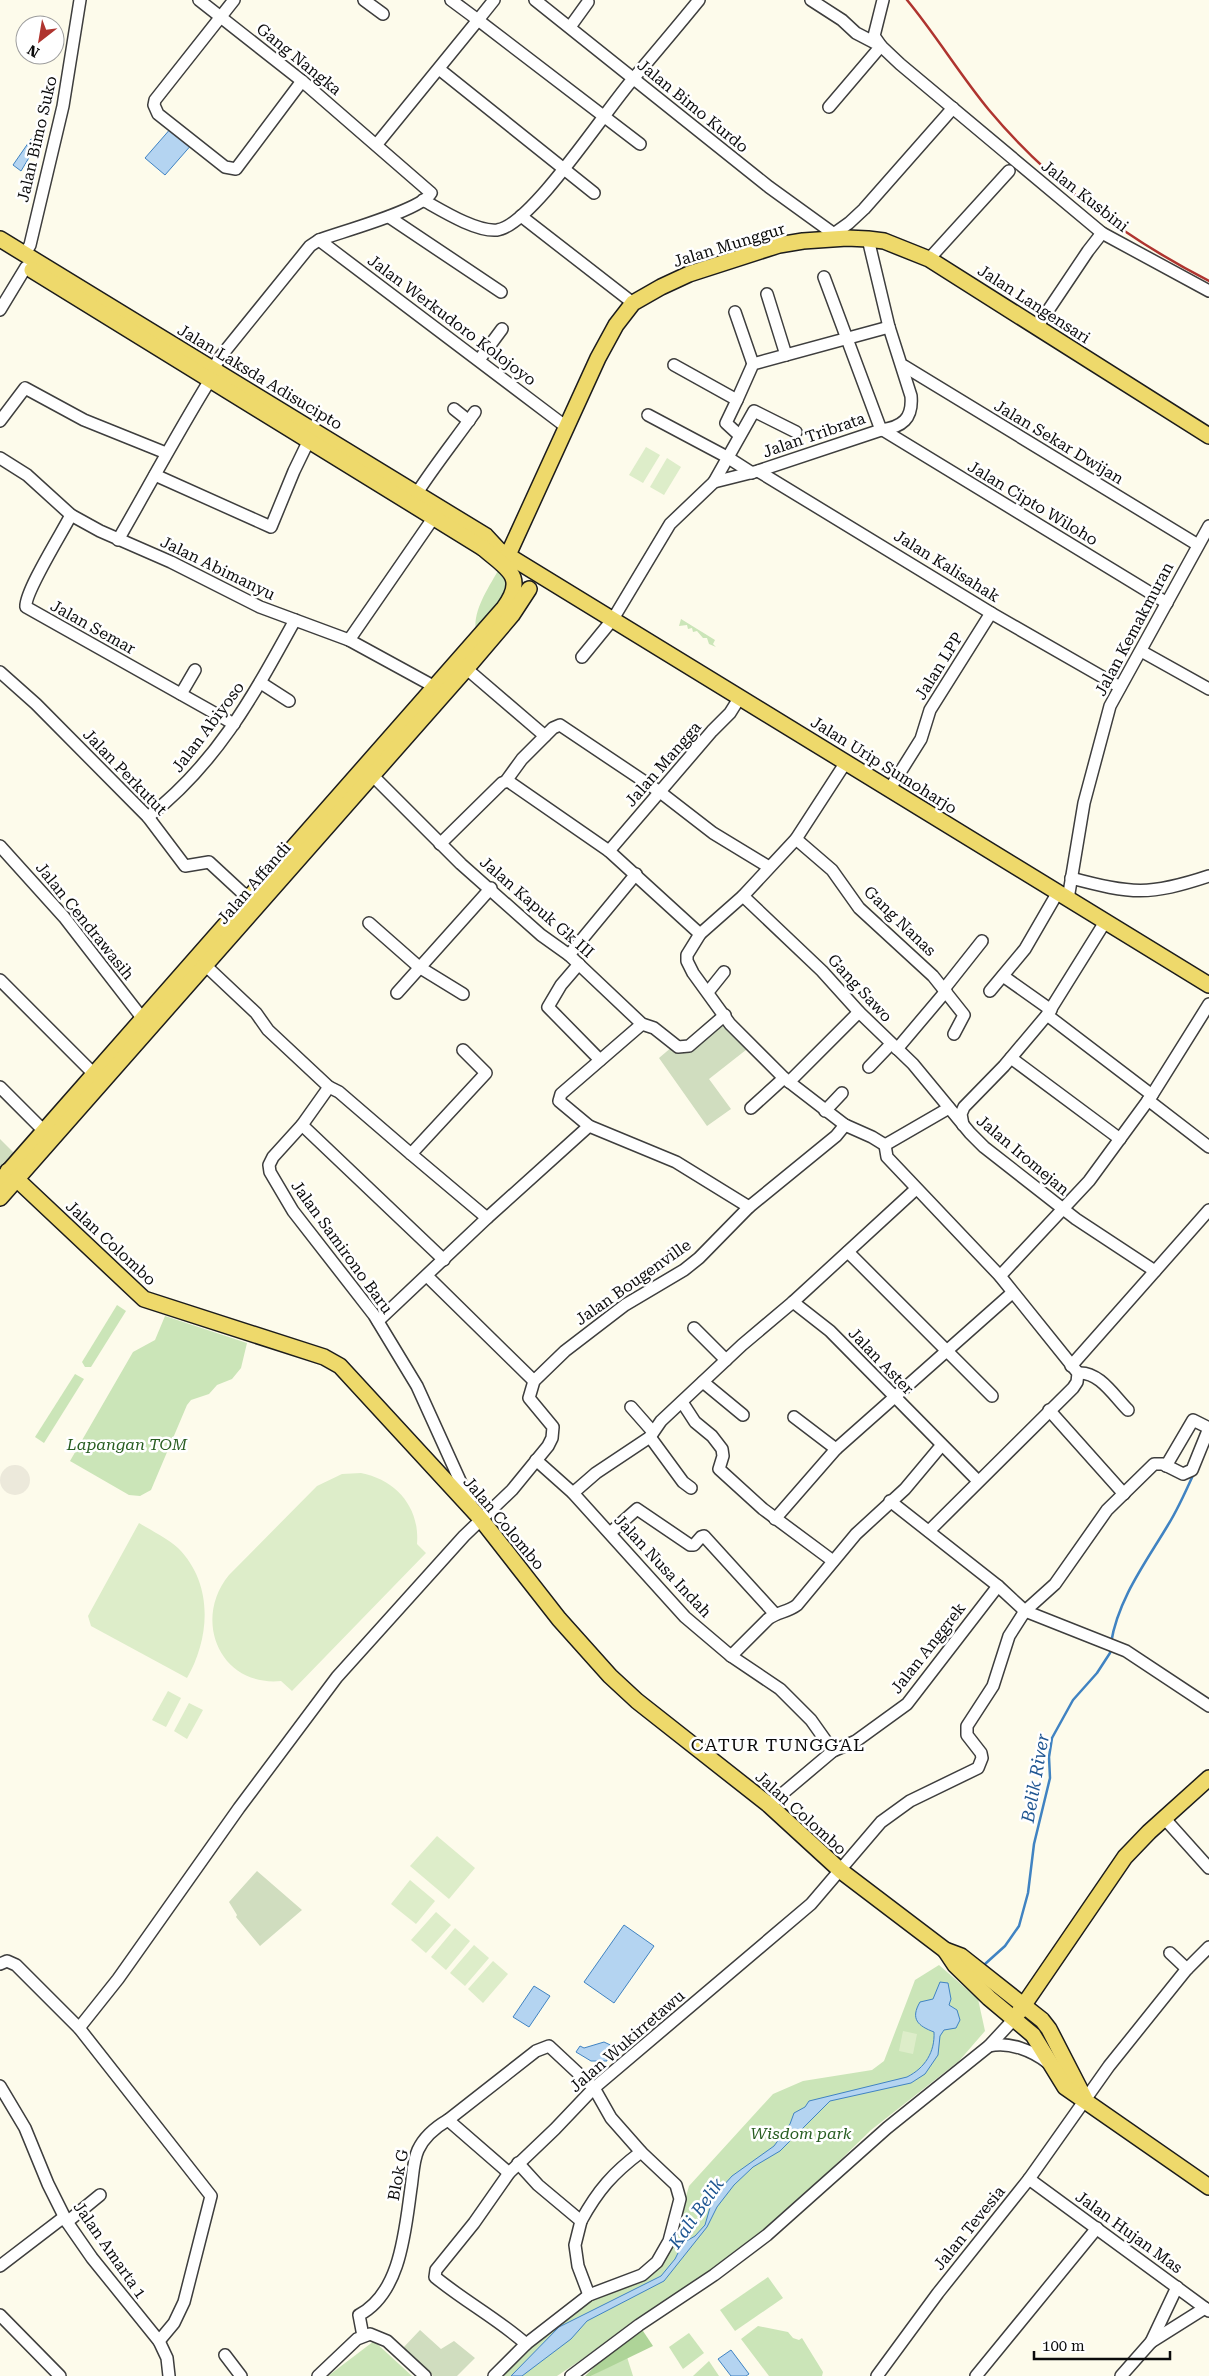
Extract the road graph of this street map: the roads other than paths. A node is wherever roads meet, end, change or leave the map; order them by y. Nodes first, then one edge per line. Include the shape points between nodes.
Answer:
1 (80, 0) edge
2 (199, 0) edge
3 (234, 0) edge
4 (364, 0) edge
5 (451, 0) edge
6 (494, 0) edge
7 (535, 0) edge
8 (699, 0) edge
9 (811, 0) edge
10 (825, 0) edge
11 (882, 0) edge
12 (588, 2) dead end
13 (383, 14) dead end
14 (221, 18) junction
15 (478, 20) junction
16 (842, 20) junction
17 (570, 27) junction
18 (881, 46) junction
19 (440, 69) junction
20 (633, 78) junction
21 (302, 81) junction
22 (829, 107) dead end
23 (953, 108) junction
24 (603, 116) junction
25 (377, 144) junction
26 (640, 144) dead end
27 (564, 169) junction
28 (1009, 171) dead end
29 (594, 193) dead end
30 (423, 200) junction
31 (521, 216) junction
32 (389, 217) junction
33 (1102, 233) junction
34 (830, 236) junction
35 (0, 238) edge
36 (868, 239) junction
37 (319, 240) junction
38 (0, 251) edge
39 (26, 260) junction
40 (929, 260) junction
41 (824, 277) dead end
42 (1209, 291) edge
43 (501, 292) dead end
44 (767, 294) dead end
45 (633, 304) junction
46 (0, 310) edge
47 (735, 312) dead end
48 (889, 327) junction
49 (1037, 328) junction
50 (502, 329) dead end
51 (848, 338) junction
52 (786, 355) junction
53 (479, 360) junction
54 (753, 364) junction
55 (674, 365) dead end
56 (904, 366) junction
57 (212, 374) junction
58 (737, 400) junction
59 (454, 409) dead end
60 (648, 415) dead end
61 (0, 421) edge
62 (565, 426) junction
63 (882, 430) junction
64 (796, 432) dead end
65 (739, 435) junction
66 (1209, 436) edge
67 (309, 440) junction
68 (166, 453) junction
69 (727, 457) junction
70 (0, 458) edge
71 (352, 460) junction
72 (755, 472) junction
73 (155, 475) junction
74 (714, 482) junction
75 (417, 494) junction
76 (71, 515) junction
77 (434, 517) junction
78 (1209, 526) edge
79 (118, 540) junction
80 (1198, 545) junction
81 (483, 548) junction
82 (510, 556) junction
83 (541, 575) joint
84 (557, 584) junction
85 (529, 588) junction
86 (1167, 603) junction
87 (504, 608) junction
88 (991, 612) junction
89 (613, 619) junction
90 (295, 620) junction
91 (349, 640) junction
92 (1141, 651) junction
93 (582, 657) dead end
94 (462, 665) junction
95 (195, 670) dead end
96 (0, 672) edge
97 (261, 683) junction
98 (435, 686) junction
99 (1120, 687) junction
100 (1209, 689) edge
101 (181, 694) junction
102 (740, 697) junction
103 (289, 701) dead end
104 (234, 724) junction
105 (545, 736) junction
106 (846, 762) junction
107 (368, 771) junction
108 (506, 781) junction
109 (889, 790) junction
110 (660, 792) junction
111 (148, 817) junction
112 (796, 839) junction
113 (440, 844) junction
114 (0, 846) edge
115 (609, 851) junction
116 (769, 867) junction
117 (636, 874) junction
118 (1209, 876) edge
119 (1072, 878) junction
120 (491, 888) junction
121 (743, 896) junction
122 (1063, 896) junction
123 (253, 902) junction
124 (1105, 922) junction
125 (369, 923) dead end
126 (700, 934) junction
127 (982, 940) dead end
128 (569, 955) junction
129 (579, 964) junction
130 (205, 966) junction
131 (419, 967) junction
132 (724, 972) dead end
133 (1003, 976) junction
134 (0, 980) edge
135 (1209, 985) edge
136 (945, 990) junction
137 (990, 991) dead end
138 (708, 992) junction
139 (397, 993) dead end
140 (463, 994) dead end
141 (1209, 1004) edge
142 (859, 1012) junction
143 (1049, 1012) junction
144 (725, 1015) junction
145 (147, 1023) junction
146 (642, 1024) junction
147 (954, 1034) dead end
148 (894, 1046) junction
149 (463, 1050) dead end
150 (1011, 1058) junction
151 (600, 1060) junction
152 (869, 1067) dead end
153 (94, 1074) junction
154 (787, 1080) junction
155 (329, 1086) junction
156 (0, 1087) edge
157 (842, 1093) dead end
158 (1150, 1097) junction
159 (751, 1108) dead end
160 (949, 1108) junction
161 (825, 1112) junction
162 (962, 1124) junction
163 (302, 1125) junction
164 (845, 1125) junction
165 (589, 1126) junction
166 (44, 1131) junction
167 (1120, 1139) junction
168 (885, 1145) junction
169 (1209, 1147) edge
170 (411, 1154) junction
171 (8, 1177) edge
172 (916, 1189) junction
173 (0, 1198) edge
174 (749, 1207) junction
175 (1062, 1209) junction
176 (1209, 1210) edge
177 (487, 1218) junction
178 (848, 1252) junction
179 (444, 1260) junction
180 (1155, 1271) junction
181 (427, 1276) junction
182 (1000, 1276) junction
183 (1012, 1293) junction
184 (793, 1302) junction
185 (378, 1321) junction
186 (694, 1328) dead end
187 (946, 1350) junction
188 (726, 1360) junction
189 (1074, 1370) junction
190 (534, 1381) junction
191 (703, 1382) junction
192 (992, 1396) dead end
193 (894, 1398) junction
194 (682, 1402) junction
195 (631, 1407) dead end
196 (1050, 1410) junction
197 (1128, 1410) dead end
198 (743, 1415) dead end
199 (794, 1417) dead end
200 (1209, 1428) edge
201 (651, 1434) junction
202 (941, 1446) junction
203 (836, 1449) junction
204 (536, 1460) junction
205 (1166, 1466) junction
206 (978, 1481) junction
207 (691, 1488) dead end
208 (573, 1493) junction
209 (1124, 1494) junction
210 (890, 1501) junction
211 (477, 1515) junction
212 (775, 1518) junction
213 (929, 1531) junction
214 (610, 1533) junction
215 (834, 1561) junction
216 (998, 1586) junction
217 (1025, 1611) junction
218 (775, 1614) junction
219 (731, 1656) junction
220 (1209, 1706) edge
221 (833, 1751) junction
222 (1209, 1778) edge
223 (769, 1805) junction
224 (1165, 1819) junction
225 (1209, 1868) edge
226 (841, 1872) junction
227 (1209, 1947) edge
228 (945, 1950) junction
229 (1170, 1954) dead end
230 (0, 1964) edge
231 (1188, 1969) junction
232 (1024, 2005) junction
233 (1014, 2018) junction
234 (78, 2028) junction
235 (989, 2046) junction
236 (1052, 2067) junction
237 (0, 2086) edge
238 (594, 2088) junction
239 (1085, 2099) junction
240 (448, 2120) junction
241 (641, 2152) junction
242 (518, 2163) junction
243 (509, 2173) junction
244 (1029, 2180) junction
245 (1209, 2187) edge
246 (100, 2195) dead end
247 (66, 2220) junction
248 (581, 2221) junction
249 (1097, 2228) junction
250 (0, 2266) edge
251 (1177, 2287) junction
252 (589, 2295) junction
253 (1207, 2309) edge
254 (0, 2315) edge
255 (367, 2335) junction
256 (158, 2341) junction
257 (1150, 2342) junction
258 (526, 2344) junction
259 (225, 2355) dead end
260 (60, 2376) edge
261 (169, 2376) edge
262 (241, 2376) edge
263 (318, 2376) edge
264 (425, 2376) edge
265 (494, 2376) edge
266 (571, 2376) edge
267 (877, 2376) edge
268 (976, 2376) edge
269 (1121, 2376) edge

1 - 39 street, Jalan Bimo Suko via 63,106
2 - 14 street, Gang Nangka
3 - 14 street
4 - 13 street
5 - 15 street
6 - 15 street
7 - 17 street, Jalan Bimo Kurdo
8 - 20 street
9 - 16 street
10 - 16 street
11 - 18 street via 874,36
12 - 17 street
14 - 21 street, Gang Nangka
14 - 21 street via 154,105 158,114 225,167 233,170 240,166
15 - 19 street
15 - 24 street
16 - 18 street via 856,33
17 - 20 street, Jalan Bimo Kurdo
18 - 22 street
18 - 23 street
19 - 25 street
19 - 27 street
20 - 24 street
20 - 34 street, Jalan Bimo Kurdo
21 - 25 street, Gang Nangka
23 - 33 street, Jalan Kusbini
23 - 34 street via 864,209
24 - 26 street
24 - 27 street
25 - 30 street, Gang Nangka via 429,189 430,195
27 - 29 street
27 - 31 street
28 - 40 street
30 - 31 street via 477,226 495,230 507,227
30 - 32 street
31 - 45 street
32 - 37 street
32 - 43 street
33 - 42 street, Jalan Kusbini
33 - 49 street
34 - 36 main road, Jalan Langensari
34 - 45 main road, Jalan Munggur via 779,246 689,274
35 - 39 main road, Jalan Laksda Adisucipto
36 - 40 main road, Jalan Langensari via 884,241
36 - 48 street, Jalan Tribrata
37 - 53 street, Jalan Werkudoro Kolojoyo
37 - 57 street via 310,246 221,356
38 - 39 main road, Jalan Laksda Adisucipto
39 - 46 street, Jalan Bimo Suko
39 - 57 main road, Jalan Laksda Adisucipto
40 - 49 main road, Jalan Langensari
41 - 51 street
44 - 52 street
45 - 62 main road, Jalan Munggur via 602,350
47 - 54 street
48 - 51 street
48 - 56 street, Jalan Tribrata
49 - 66 main road, Jalan Langensari
50 - 53 street
51 - 52 street
51 - 63 street
52 - 54 street
53 - 62 street, Jalan Werkudoro Kolojoyo
54 - 58 street
55 - 58 street
56 - 63 street, Jalan Tribrata via 912,396 910,412 897,427
56 - 80 street, Jalan Sekar Dwijan
57 - 67 main road, Jalan Laksda Adisucipto
57 - 68 street
57 - 71 main road, Jalan Laksda Adisucipto
58 - 65 street via 726,424
59 - 75 street via 472,416
60 - 69 street, Jalan Kalisahak
61 - 68 street via 25,388 84,420
62 - 82 main road, Jalan Munggur
63 - 72 street, Jalan Tribrata
63 - 86 street, Jalan Cipto Wiloho
64 - 65 street via 756,411
65 - 69 street
67 - 71 main road, Jalan Laksda Adisucipto
67 - 73 street via 271,527
68 - 73 street
69 - 72 street, Jalan Kalisahak
69 - 74 street
70 - 76 street, Jalan Abimanyu via 27,475
71 - 75 main road, Jalan Laksda Adisucipto
71 - 77 main road, Jalan Laksda Adisucipto
72 - 74 street, Jalan Tribrata
72 - 88 street, Jalan Kalisahak
73 - 79 street
74 - 89 street via 670,524
75 - 82 main road, Jalan Laksda Adisucipto via 489,538
76 - 79 street, Jalan Abimanyu
76 - 101 street, Jalan Semar via 32,589 26,607
77 - 81 main road, Jalan Laksda Adisucipto
77 - 91 street
78 - 80 street, Jalan Kemakmuran
79 - 90 street, Jalan Abimanyu via 171,562 260,607
80 - 86 street, Jalan Kemakmuran
81 - 82 main road, Jalan Laksda Adisucipto
81 - 87 main road via 510,571 515,580 516,588
82 - 83 main road, Jalan Laksda Adisucipto
82 - 85 main road via 526,571
83 - 84 main road, Jalan Urip Sumoharjo
84 - 85 main road via 546,583
84 - 89 main road, Jalan Urip Sumoharjo
85 - 87 main road
85 - 94 main road, Jalan Affandi via 512,615
86 - 92 street, Jalan Kemakmuran
87 - 94 main road, Jalan Affandi
88 - 99 street, Jalan Kalisahak
88 - 109 street, Jalan LPP via 930,710 921,739
89 - 93 street
89 - 102 main road, Jalan Urip Sumoharjo
90 - 91 street, Jalan Abimanyu
90 - 97 street, Jalan Abiyoso
91 - 98 street, Jalan Abimanyu
92 - 99 street, Jalan Kemakmuran
92 - 100 street
94 - 98 main road, Jalan Affandi
94 - 105 street
94 - 107 main road, Jalan Affandi
95 - 101 street
96 - 111 street, Jalan Perkutut
97 - 103 street
97 - 104 street, Jalan Abiyoso
98 - 107 main road, Jalan Affandi
99 - 119 street, Jalan Kemakmuran via 1110,706 1084,803
101 - 104 street, Jalan Semar
102 - 106 main road, Jalan Urip Sumoharjo
102 - 110 street, Jalan Mangga via 730,713
104 - 111 street, Jalan Abiyoso via 186,785
105 - 108 street
105 - 110 street via 560,725
106 - 109 main road, Jalan Urip Sumoharjo
106 - 112 street
107 - 113 street, Jalan Kapuk Gk III
107 - 123 main road, Jalan Affandi
108 - 113 street
108 - 115 street
109 - 122 main road, Jalan Urip Sumoharjo
110 - 115 street, Jalan Mangga
110 - 116 street via 713,833
111 - 123 street, Jalan Perkutut via 185,866 209,862
112 - 116 street
112 - 136 street, Gang Nanas via 832,870 859,908
113 - 120 street, Jalan Kapuk Gk III
114 - 145 street, Jalan Cendrawasih via 64,918
115 - 117 street
116 - 121 street
117 - 126 street
117 - 128 street
118 - 119 street via 1149,892 1116,890
119 - 122 street, Jalan Kemakmuran
120 - 128 street, Jalan Kapuk Gk III via 541,935
120 - 131 street
121 - 126 street
121 - 142 street, Gang Sawo via 822,971
122 - 124 main road, Jalan Urip Sumoharjo
122 - 133 street, Jalan Kemakmuran
123 - 130 main road, Jalan Affandi
123 - 145 main road, Jalan Affandi
124 - 135 main road, Jalan Urip Sumoharjo
124 - 143 street, Jalan Iromejan
125 - 131 street
126 - 138 street via 687,960
127 - 136 street
128 - 129 street, Jalan Kapuk Gk III
129 - 146 street, Jalan Kapuk Gk III
129 - 151 street via 548,1007
130 - 145 main road, Jalan Affandi
130 - 155 street
131 - 139 street
131 - 140 street
132 - 138 street
133 - 137 street, Jalan Kemakmuran
133 - 143 street
134 - 153 street
136 - 147 street, Gang Nanas via 964,1016
136 - 148 street
138 - 144 street
141 - 158 street, Jalan Iromejan
142 - 148 street, Gang Sawo
142 - 154 street
143 - 150 street, Jalan Iromejan
143 - 158 street
144 - 146 street, Jalan Kapuk Gk III via 689,1046 678,1047 654,1028
144 - 154 street via 730,1024
145 - 153 main road, Jalan Affandi
145 - 171 main road, Jalan Affandi
146 - 151 street
148 - 152 street
148 - 160 street, Gang Sawo
149 - 170 street via 486,1073
150 - 162 street, Jalan Iromejan via 964,1107
150 - 167 street
151 - 165 street via 559,1098
153 - 166 main road, Jalan Affandi
154 - 159 street
154 - 161 street
155 - 163 street, Jalan Samirono Baru
155 - 170 street
156 - 166 street
157 - 161 street
158 - 167 street, Jalan Iromejan
158 - 169 street
160 - 162 street, Gang Sawo
160 - 168 street
161 - 164 street
162 - 175 street, Jalan Iromejan via 991,1153
163 - 179 street
163 - 185 street, Jalan Samirono Baru via 273,1157 270,1172 293,1211
164 - 168 street
164 - 174 street, Jalan Bougenville via 836,1136
165 - 174 street via 676,1162
165 - 177 street
166 - 171 main road, Jalan Affandi
167 - 175 street, Jalan Iromejan via 1089,1181
168 - 172 street via 886,1157
170 - 177 street
171 - 173 main road, Jalan Affandi
171 - 211 main road, Jalan Colombo via 144,1299 324,1356 334,1363
172 - 178 street
172 - 182 street
174 - 190 street, Jalan Bougenville via 699,1258 625,1304
175 - 180 street
175 - 182 street
176 - 180 street
177 - 179 street
178 - 184 street
178 - 187 street
179 - 181 street
180 - 189 street
181 - 185 street
181 - 190 street
182 - 183 street
183 - 187 street
183 - 189 street
184 - 188 street
184 - 193 street, Jalan Aster via 830,1331
185 - 211 street, Jalan Samirono Baru via 417,1386
186 - 188 street
187 - 192 street
187 - 193 street
188 - 191 street
189 - 196 street via 1077,1382
189 - 197 street via 1097,1378
190 - 204 street via 529,1398 554,1432 548,1446
191 - 194 street
191 - 198 street
193 - 202 street, Jalan Aster
193 - 203 street
194 - 201 street
194 - 212 street via 695,1422 722,1449 719,1469
195 - 201 street
196 - 206 street
196 - 209 street
199 - 203 street
200 - 205 street via 1192,1420
200 - 205 street via 1195,1466 1188,1473
201 - 207 street via 683,1482
201 - 208 street
202 - 206 street, Jalan Aster
202 - 210 street via 905,1489
203 - 212 street
204 - 208 street, Jalan Nusa Indah
204 - 211 street via 512,1490
205 - 209 street via 1154,1464
206 - 213 street
208 - 214 street, Jalan Nusa Indah
209 - 217 street via 1107,1510 1055,1584
210 - 213 street
210 - 215 street
211 - 223 main road, Jalan Colombo via 559,1619 610,1676
211 - 234 street via 337,1677 118,1979
212 - 215 street
213 - 216 street
214 - 218 street via 637,1509 690,1545 704,1536
214 - 219 street, Jalan Nusa Indah via 679,1612
215 - 218 street via 798,1606
216 - 217 street
216 - 221 street, Jalan Anggrek via 907,1704 856,1741
217 - 220 street via 1111,1644 1151,1666
217 - 226 street, Jalan Wukirretawu via 1009,1636 993,1686 967,1726 967,1735 981,1753 978,1768 910,1801 881,1822
218 - 219 street
219 - 221 street, Jalan Nusa Indah via 791,1699
221 - 223 street, Jalan Anggrek
222 - 224 main road
223 - 226 main road, Jalan Colombo
224 - 225 street
224 - 232 main road via 1140,1840 1113,1873
226 - 228 main road, Jalan Colombo
226 - 238 street, Jalan Wukirretawu via 784,1929
227 - 231 street, Jalan Tevesia
228 - 232 main road, Jalan Colombo via 961,1956
228 - 233 main road, Jalan Colombo via 955,1965
229 - 231 street
230 - 234 street via 16,1965
231 - 239 street, Jalan Tevesia
232 - 233 main road
232 - 239 main road, Jalan Colombo via 1047,2026
233 - 235 street
233 - 236 main road, Jalan Colombo via 1033,2035
234 - 256 street via 211,2196 184,2302 174,2323
235 - 236 street via 1026,2050
235 - 266 street via 882,2132 767,2235
236 - 239 main road, Jalan Colombo via 1065,2087
237 - 247 street, Jalan Amarta 1 via 25,2128
238 - 240 street, Blok G via 546,2046
238 - 241 street via 611,2118
238 - 242 street, Jalan Wukirretawu
239 - 244 street, Jalan Tevesia
239 - 245 main road, Jalan Colombo
240 - 243 street
240 - 255 street, Blok G via 424,2139 418,2150 399,2257 381,2296 363,2313
241 - 248 street via 609,2179
241 - 252 street via 676,2185 680,2199 669,2241 657,2262 642,2275
242 - 243 street, Jalan Wukirretawu
242 - 248 street via 538,2185
243 - 258 street, Jalan Wukirretawu via 436,2271 435,2277 509,2328
244 - 249 street, Jalan Hujan Mas
244 - 267 street, Jalan Tevesia via 938,2293
246 - 247 street
247 - 250 street
247 - 256 street, Jalan Amarta 1
248 - 252 street via 575,2245 578,2266
249 - 251 street, Jalan Hujan Mas
249 - 268 street
251 - 253 street, Jalan Hujan Mas
251 - 257 street
252 - 258 street
253 - 257 street
254 - 260 street
255 - 263 street
255 - 264 street via 387,2341
256 - 261 street, Jalan Amarta 1 via 167,2358
257 - 269 street
258 - 265 street
259 - 262 street

